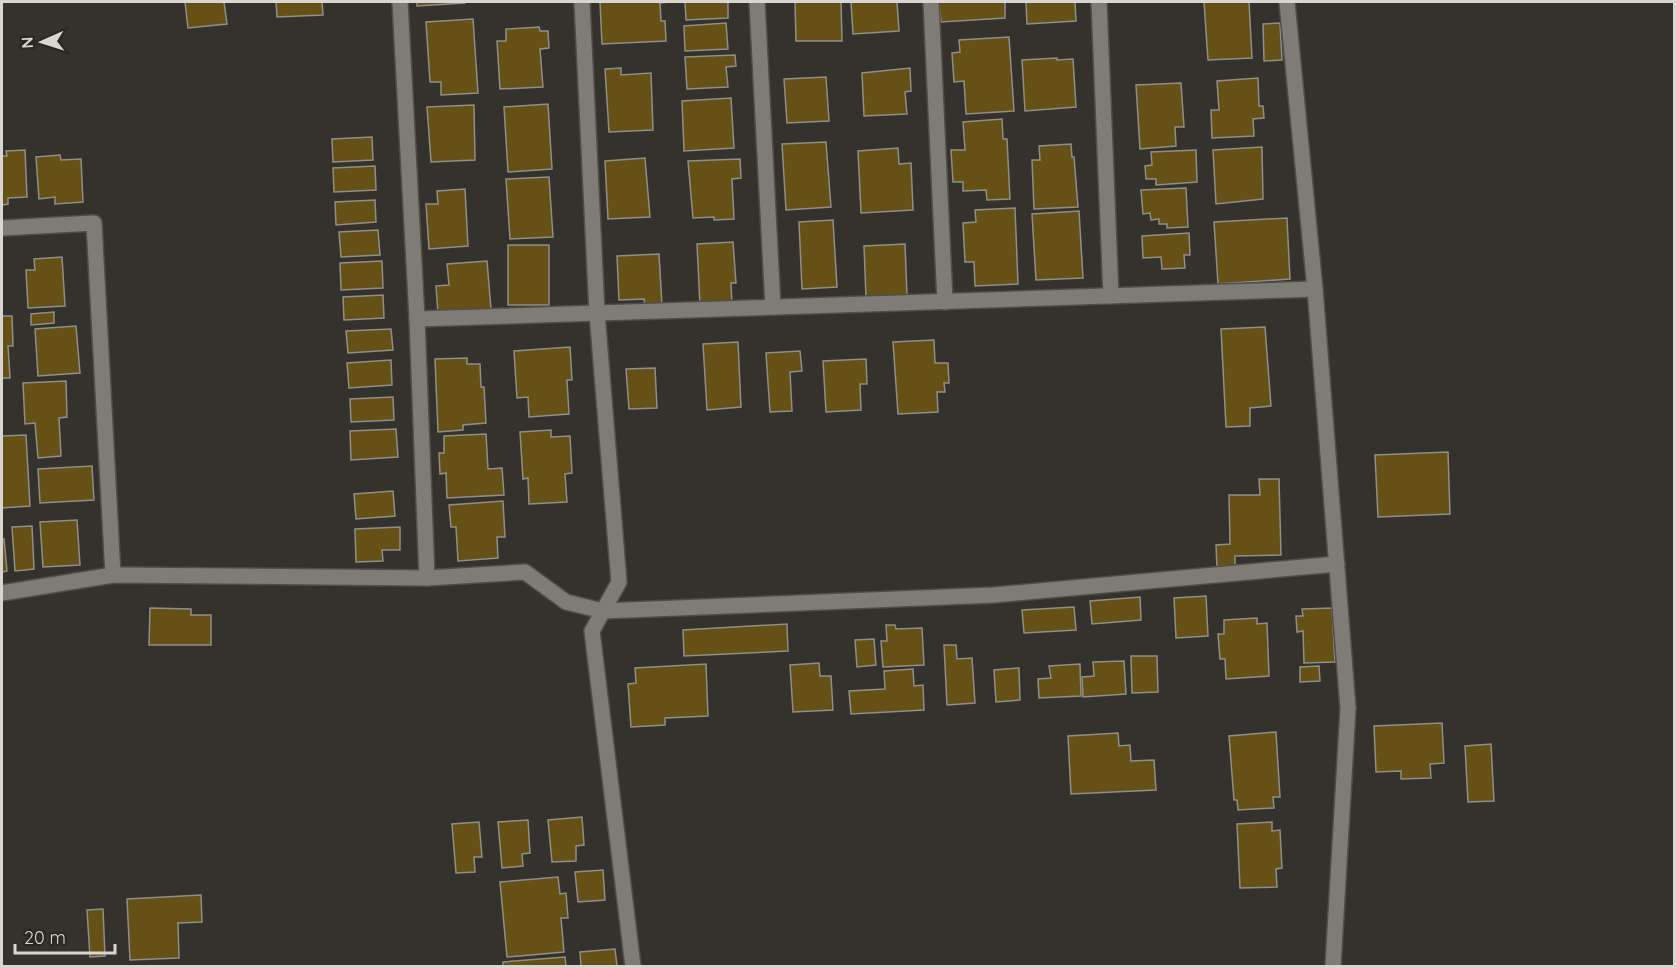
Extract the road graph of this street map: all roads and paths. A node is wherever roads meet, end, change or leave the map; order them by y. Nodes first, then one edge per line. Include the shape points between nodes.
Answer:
1 (400, 2) edge
2 (582, 2) edge
3 (757, 2) edge
4 (931, 2) edge
5 (1099, 2) edge
6 (1287, 2) edge
7 (2, 228) edge
8 (1315, 289) junction
9 (1111, 296) junction
10 (945, 302) junction
11 (773, 307) junction
12 (597, 313) junction
13 (417, 319) junction
14 (1337, 564) junction
15 (113, 575) junction
16 (428, 578) junction
17 (2, 592) edge
18 (603, 611) junction
19 (633, 966) edge
20 (1333, 966) edge

1 - 13 street
2 - 12 street
3 - 11 street
4 - 10 street
5 - 9 street
6 - 8 street
7 - 15 street via 94,223
8 - 9 street
8 - 14 street
9 - 10 street
10 - 11 street
11 - 12 street
12 - 13 street
12 - 18 street via 620,582
13 - 16 street
14 - 18 street via 994,595
14 - 20 street via 1348,708
15 - 16 street
15 - 17 street
16 - 18 street via 525,572 566,602
18 - 19 street via 592,631

